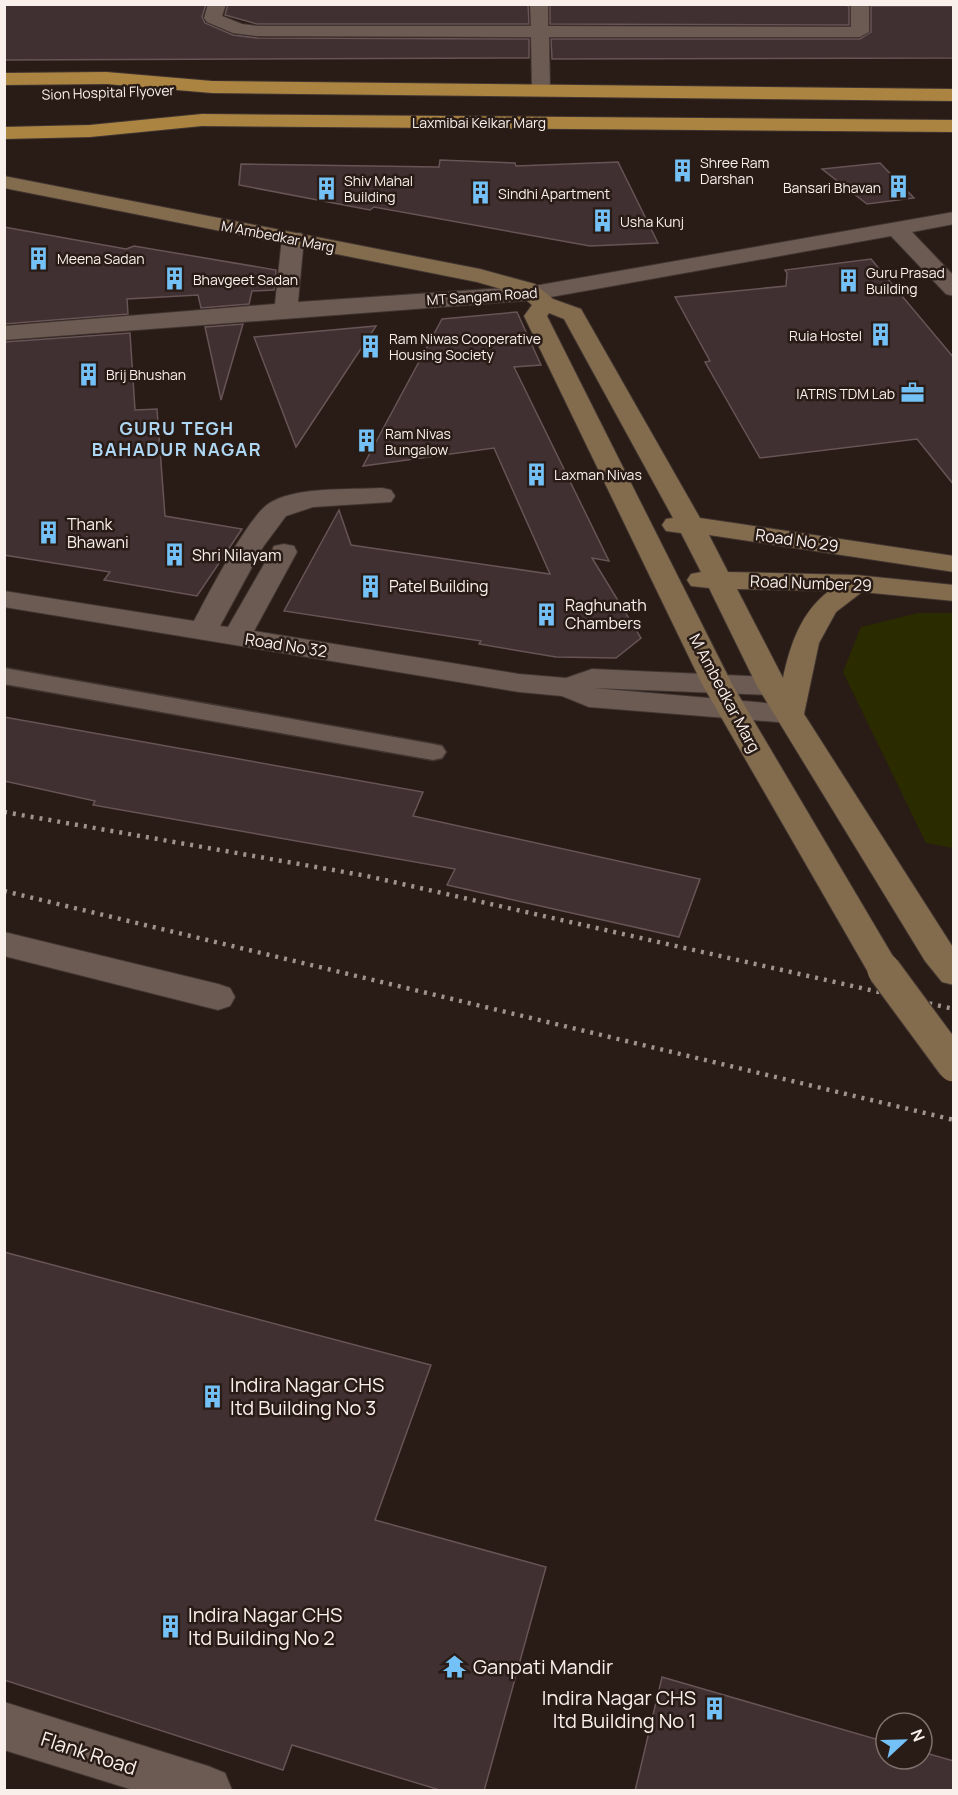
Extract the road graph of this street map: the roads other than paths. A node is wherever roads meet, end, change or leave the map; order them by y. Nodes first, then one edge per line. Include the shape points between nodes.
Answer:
1 (217, 4) edge
2 (539, 4) edge
3 (860, 4) edge
4 (541, 31) junction
5 (4, 79) edge
6 (212, 87) junction
7 (541, 90) junction
8 (954, 95) edge
9 (4, 96) edge
10 (98, 104) junction
11 (39, 113) dead end
12 (202, 120) junction
13 (954, 126) edge
14 (4, 133) edge
15 (4, 182) edge
16 (954, 218) edge
17 (896, 228) junction
18 (292, 238) junction
19 (954, 289) edge
20 (539, 299) junction
21 (286, 310) junction
22 (4, 333) edge
23 (382, 496) dead end
24 (690, 524) junction
25 (640, 525) junction
26 (237, 543) dead end
27 (284, 552) dead end
28 (954, 564) edge
29 (718, 579) junction
30 (668, 581) junction
31 (856, 583) junction
32 (954, 593) edge
33 (4, 599) edge
34 (194, 630) junction
35 (237, 637) junction
36 (4, 676) edge
37 (772, 686) junction
38 (725, 697) junction
39 (789, 714) junction
40 (433, 752) dead end
41 (4, 944) edge
42 (945, 963) edge
43 (218, 997) dead end
44 (954, 1065) edge
45 (4, 1726) edge
46 (208, 1791) edge

1 - 4 street via 213,18 257,31
2 - 4 street
3 - 4 street via 860,32
4 - 7 street
5 - 6 highway, Laxmibai Kelkar Marg via 106,78
6 - 7 highway, Laxmibai Kelkar Marg
6 - 10 highway, Sion Hospital Flyover
7 - 8 highway, Laxmibai Kelkar Marg
9 - 10 highway, Sion Hospital Flyover
10 - 11 highway, Sion Hospital Flyover
10 - 12 highway, Sion Hospital Flyover
12 - 13 highway, Laxmibai Kelkar Marg
12 - 14 highway, Laxmibai Kelkar Marg via 90,131
15 - 18 main road, M Ambedkar Marg
16 - 17 street, MT Sangam Road
17 - 19 street
17 - 20 street, MT Sangam Road
18 - 20 main road, M Ambedkar Marg via 480,276 511,284
18 - 21 street
20 - 21 street, MT Sangam Road
20 - 24 main road, M Ambedkar Marg via 573,314
20 - 25 main road, M Ambedkar Marg via 536,316
21 - 22 street, MT Sangam Road
23 - 34 street via 298,502 277,510
24 - 25 main road, Road No 29
24 - 28 main road, Road No 29
24 - 29 main road, M Ambedkar Marg
25 - 30 main road, M Ambedkar Marg
26 - 34 street
27 - 35 street
29 - 30 main road, Road Number 29
29 - 31 main road, Road Number 29
29 - 37 main road, M Ambedkar Marg
30 - 38 main road, M Ambedkar Marg
31 - 32 main road, Road Number 29
31 - 39 main road via 825,607 805,643
33 - 34 street, Road No 32
34 - 35 street, Road No 32
35 - 38 street, Road No 32 via 519,683 569,687 589,698
36 - 40 lane
37 - 38 street, Road No 32
37 - 39 main road, M Ambedkar Marg
38 - 39 street, Road No 32
38 - 44 main road, M Ambedkar Marg, bridge via 884,970
39 - 42 main road, M Ambedkar Marg
41 - 43 street
45 - 46 street, Flank Road

